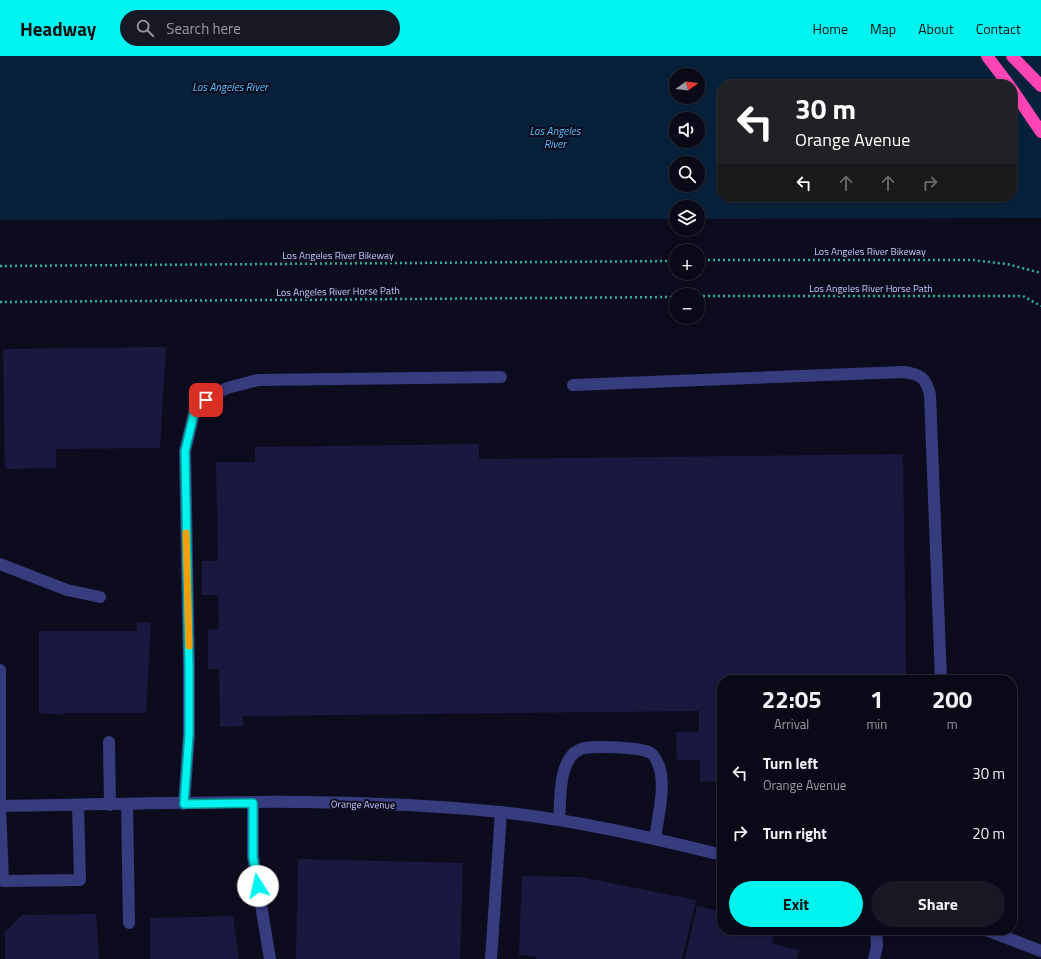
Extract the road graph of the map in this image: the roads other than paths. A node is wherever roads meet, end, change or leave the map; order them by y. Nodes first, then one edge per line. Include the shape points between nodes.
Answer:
1 (987, 56) edge
2 (1012, 56) edge
3 (1005, 80) edge
4 (1041, 86) edge
5 (1017, 97) edge
6 (1041, 132) edge
7 (501, 377) dead end
8 (573, 385) dead end
9 (0, 564) edge
10 (100, 597) dead end
11 (0, 670) edge
12 (941, 675) edge
13 (109, 742) dead end
14 (253, 803) junction
15 (126, 804) junction
16 (184, 804) junction
17 (78, 805) junction
18 (110, 805) junction
19 (0, 806) edge
20 (501, 812) junction
21 (559, 820) junction
22 (655, 838) junction
23 (717, 854) edge
24 (129, 923) dead end
25 (876, 935) edge
26 (999, 935) edge
27 (1041, 951) edge
28 (270, 959) edge
29 (491, 959) edge
30 (874, 959) edge

1 - 3 highway
2 - 4 highway
5 - 6 highway
7 - 16 street via 258,380 227,388 196,405 185,451 189,734
8 - 12 street via 903,372 916,374 924,379 930,395
9 - 10 street via 67,590
11 - 19 street
13 - 18 street
14 - 16 street, Orange Avenue
14 - 20 street, Orange Avenue via 377,804
14 - 28 street via 253,857
15 - 16 street, Orange Avenue
15 - 18 street, Orange Avenue
15 - 24 street
17 - 18 street, Orange Avenue
17 - 19 street, Orange Avenue
17 - 19 street via 80,880 3,881
20 - 21 street, Orange Avenue
20 - 29 street
21 - 22 street, Orange Avenue
21 - 22 street via 562,779 566,764 575,753 584,748 633,749 653,754 659,765 660,802
22 - 23 street, Orange Avenue
25 - 30 street
26 - 27 street

